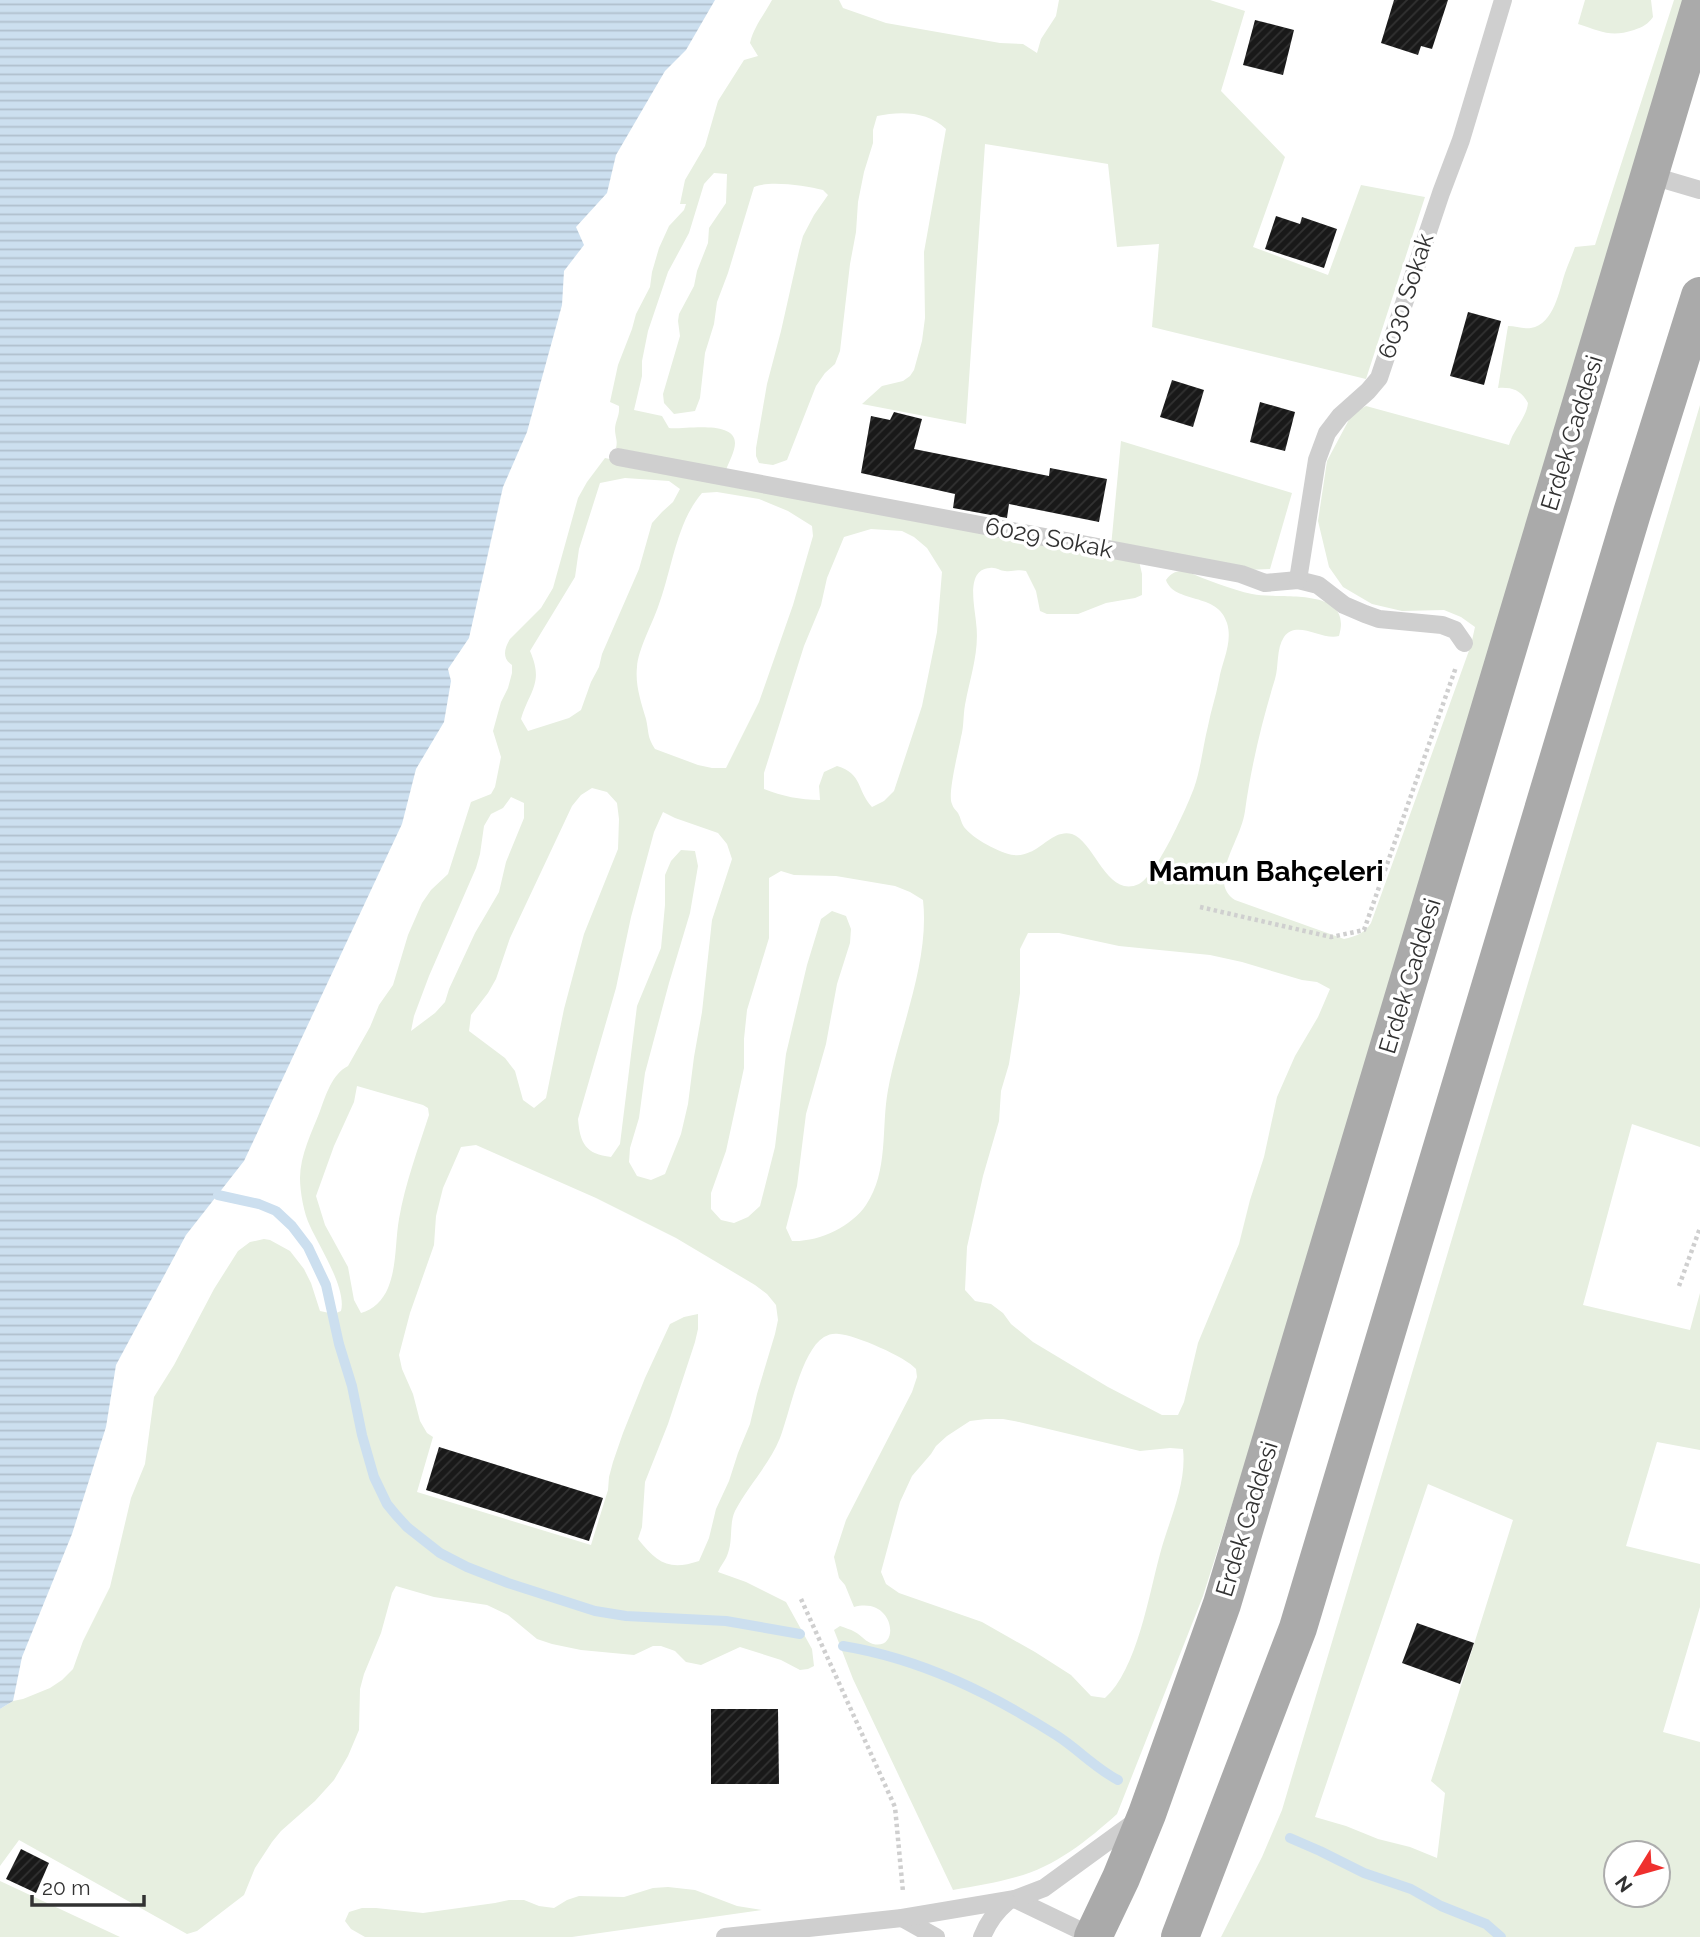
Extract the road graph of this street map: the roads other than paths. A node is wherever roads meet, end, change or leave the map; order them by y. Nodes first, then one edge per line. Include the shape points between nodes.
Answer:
1 (1503, 0) edge
2 (1700, 6) edge
3 (1649, 175) junction
4 (1700, 190) edge
5 (1700, 296) edge
6 (1691, 361) edge
7 (618, 457) dead end
8 (1298, 580) junction
9 (1464, 643) road end
10 (1147, 1814) junction
11 (1011, 1900) junction
12 (902, 1918) junction
13 (725, 1937) edge
14 (936, 1937) edge
15 (982, 1937) edge
16 (1093, 1937) edge
17 (1180, 1937) edge

1 - 8 lane, 6030 Sokak via 1461,140 1379,378 1327,433 1317,460
2 - 3 main road, Erdek Caddesi
3 - 4 lane
3 - 10 main road, Erdek Caddesi via 1222,1604
5 - 6 main road
6 - 17 main road via 1624,540 1298,1628
7 - 8 lane, 6029 Sokak via 1227,572 1265,583
8 - 9 lane, 6029 Sokak via 1318,585 1344,604 1379,619 1442,625 1455,631
10 - 11 lane via 1044,1888
10 - 16 main road, Erdek Caddesi
11 - 12 lane
11 - 15 lane via 987,1924
11 - 16 lane
12 - 13 lane
12 - 14 lane

